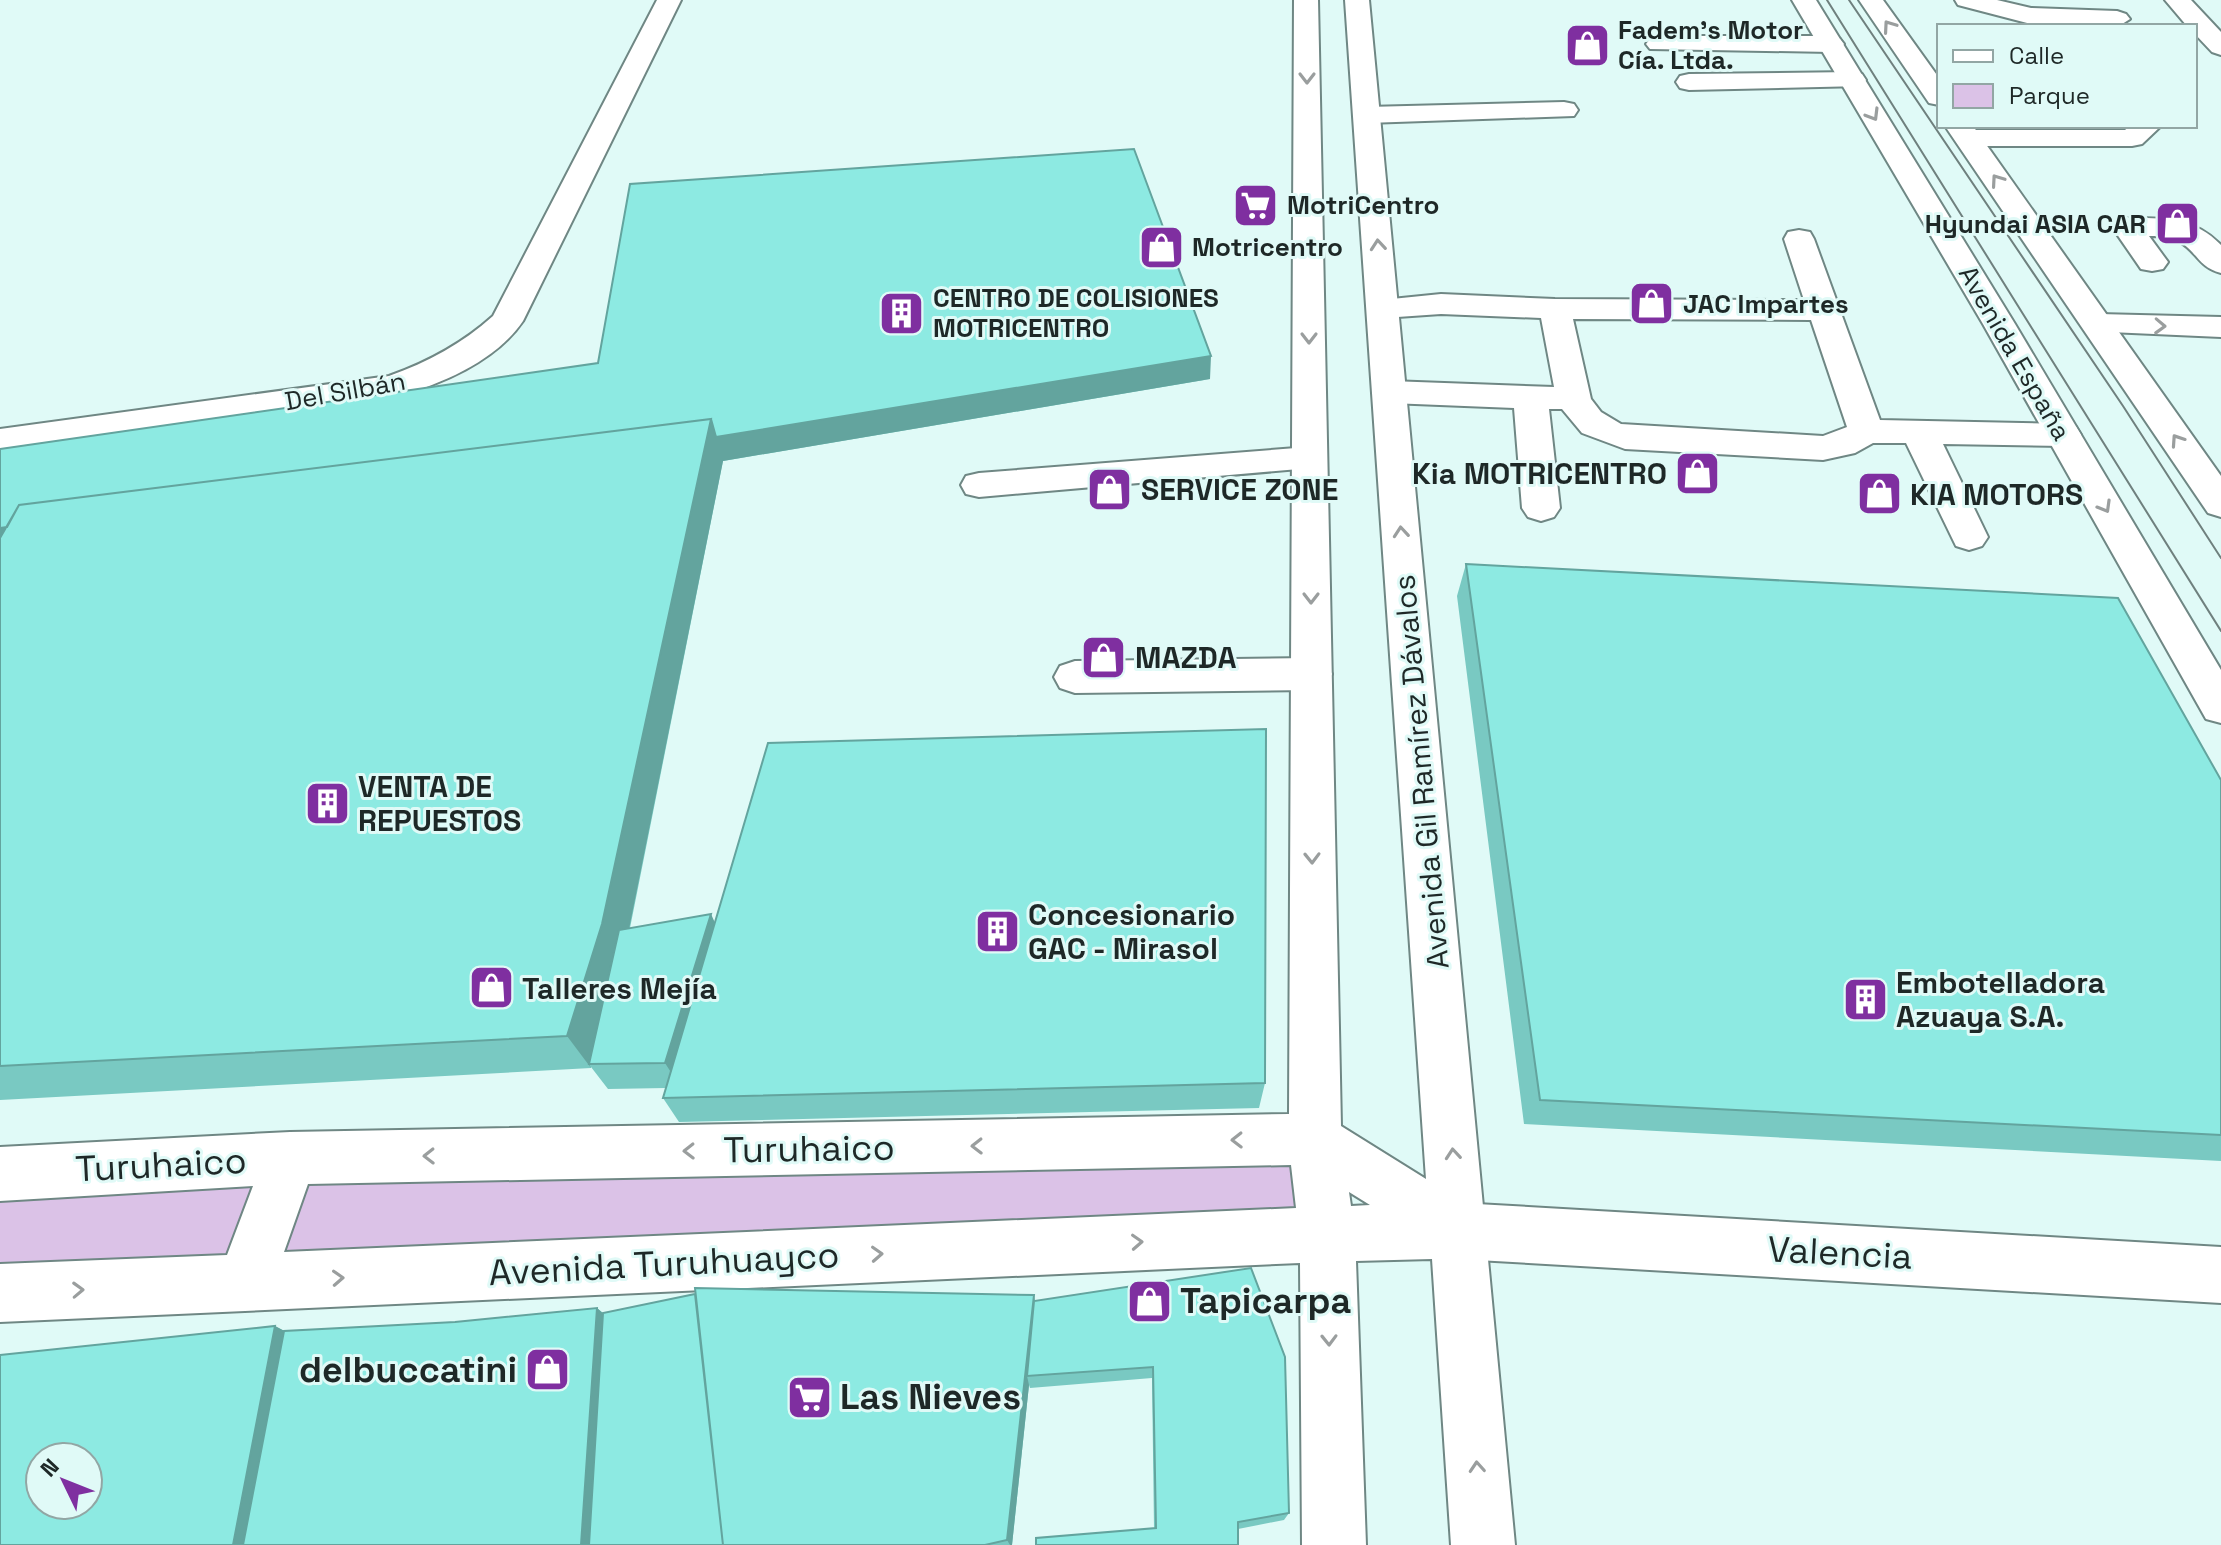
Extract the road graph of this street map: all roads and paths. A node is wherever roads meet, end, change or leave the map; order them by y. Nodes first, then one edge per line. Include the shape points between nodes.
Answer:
1 (669, 0) edge
2 (1306, 0) edge
3 (1357, 0) edge
4 (1804, 0) edge
5 (1871, 0) edge
6 (1967, 0) edge
7 (2177, 0) edge
8 (2117, 19) dead end
9 (1659, 44) dead end
10 (1831, 44) junction
11 (2221, 47) edge
12 (1853, 80) junction
13 (1689, 82) dead end
14 (1936, 89) edge
15 (1564, 110) dead end
16 (1367, 115) junction
17 (2146, 128) edge
18 (1964, 132) edge
19 (1799, 239) dead end
20 (2152, 262) dead end
21 (2221, 264) edge
22 (1383, 308) junction
23 (1555, 309) junction
24 (1823, 310) junction
25 (2099, 324) junction
26 (2221, 327) edge
27 (1390, 392) junction
28 (1530, 397) junction
29 (1574, 399) junction
30 (1866, 431) junction
31 (1919, 432) junction
32 (2063, 435) junction
33 (0, 441) edge
34 (1309, 459) junction
35 (979, 485) dead end
36 (2220, 502) edge
37 (1541, 508) dead end
38 (1969, 537) dead end
39 (1311, 674) junction
40 (1075, 677) dead end
41 (2221, 707) edge
42 (1315, 1139) junction
43 (290, 1158) junction
44 (0, 1174) edge
45 (1459, 1231) junction
46 (1327, 1234) junction
47 (2221, 1275) edge
48 (245, 1283) junction
49 (0, 1293) edge
50 (1334, 1545) edge
51 (1483, 1545) edge

1 - 33 main road, Del Silbán via 507,321 480,347 442,370 394,386
2 -> 34 main road
3 - 16 main road, Avenida Gil Ramírez Dávalos
4 - 10 main road, Avenida España
14 -> 5 main road
6 - 8 main road via 2031,16
7 - 11 main road
9 - 10 main road
10 - 12 main road, Avenida España
12 - 13 main road
12 -> 32 main road, Avenida España
15 - 16 main road
22 -> 16 main road, Avenida Gil Ramírez Dávalos
17 - 18 main road via 2132,138
25 -> 18 main road
19 - 24 main road
20 - 21 main road via 2127,227 2175,228 2198,236
22 - 23 main road via 1441,304
22 - 27 main road, Avenida Gil Ramírez Dávalos
23 - 24 main road
23 - 29 main road
24 - 30 main road
25 -> 26 main road
36 -> 25 main road
27 - 28 main road
45 -> 27 main road, Avenida Gil Ramírez Dávalos
28 - 29 main road
28 - 37 main road
29 - 30 main road via 1581,416 1600,431 1625,437 1823,448 1842,445
30 - 31 main road
31 - 32 main road
31 - 38 main road
32 -> 41 main road, Avenida España
34 - 35 main road
34 -> 39 main road
39 - 40 main road
39 -> 42 main road
42 -> 43 main road, Turuhaico via 848,1138
42 - 45 main road
42 - 46 main road
43 - 44 main road, Turuhaico
43 - 48 main road
45 - 46 main road
45 - 47 main road, Valencia
51 -> 45 main road, Avenida Gil Ramírez Dávalos
48 -> 46 main road, Avenida Turuhuayco
46 -> 50 main road
49 -> 48 main road, Avenida Turuhuayco

